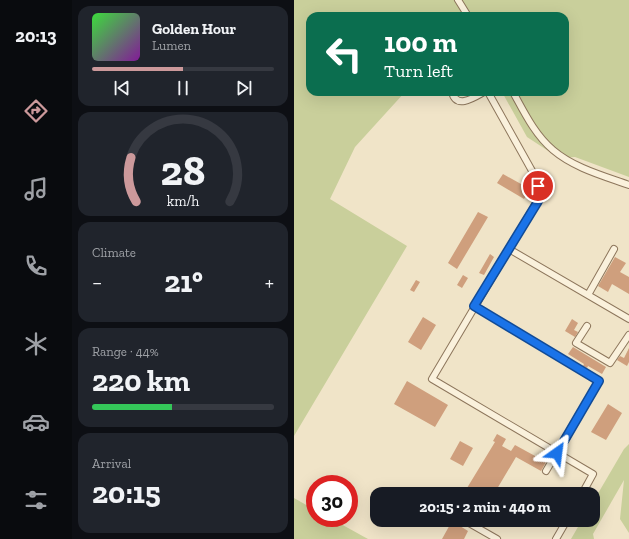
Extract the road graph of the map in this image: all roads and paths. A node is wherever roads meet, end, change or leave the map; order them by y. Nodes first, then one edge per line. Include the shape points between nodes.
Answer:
1 (458, 0) edge
2 (466, 12) edge
3 (453, 96) edge
4 (476, 96) edge
5 (490, 96) edge
6 (515, 96) edge
7 (629, 185) edge
8 (509, 249) junction
9 (614, 249) dead end
10 (588, 295) junction
11 (474, 306) junction
12 (629, 319) edge
13 (586, 326) dead end
14 (629, 335) edge
15 (557, 453) junction
16 (546, 471) dead end
17 (586, 487) edge
18 (477, 527) edge
19 (563, 527) edge
20 (497, 539) edge
21 (556, 539) edge

1 - 2 street
3 - 4 street via 465,102
5 - 8 street via 536,178 541,195
6 - 7 street via 527,118 553,150 565,159
8 - 10 street
8 - 11 street
9 - 10 street
10 - 12 street
11 - 15 street via 599,381
11 - 15 street via 432,380
13 - 14 street via 576,343 610,363
15 - 16 street
15 - 17 street via 593,474
18 - 20 street
19 - 21 street

